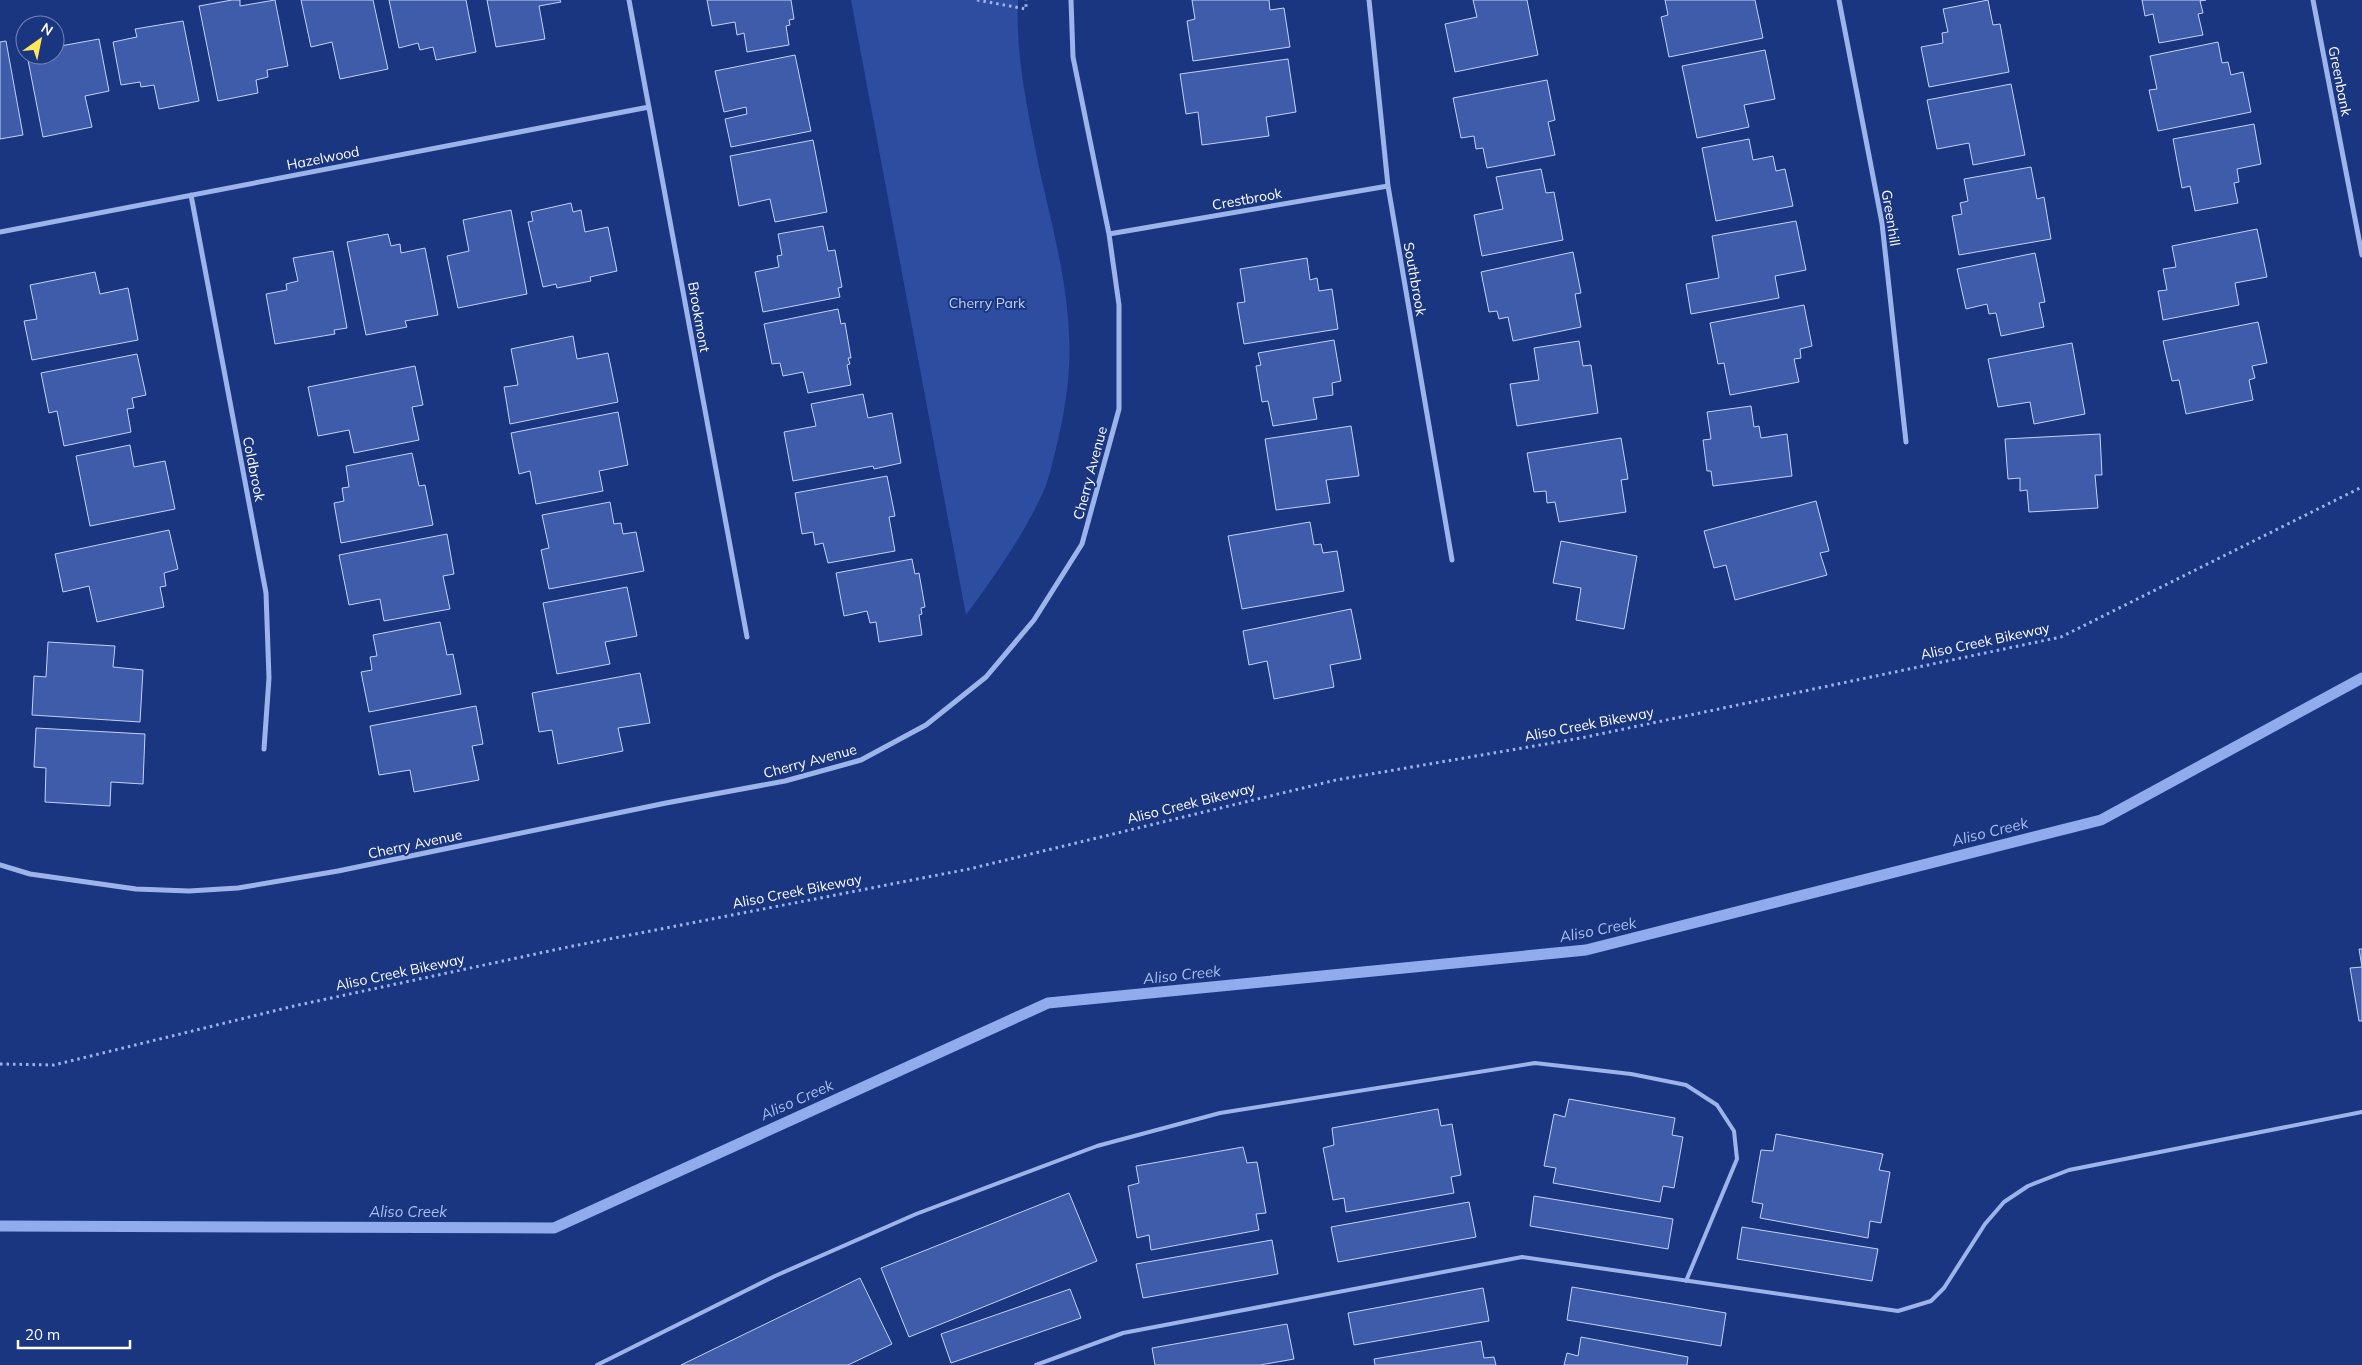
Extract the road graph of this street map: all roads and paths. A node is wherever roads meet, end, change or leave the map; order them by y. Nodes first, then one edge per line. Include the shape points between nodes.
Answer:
1 (629, 0) edge
2 (977, 0) edge
3 (1026, 0) edge
4 (1071, 0) edge
5 (1369, 0) edge
6 (1839, 0) edge
7 (2313, 0) edge
8 (649, 107) junction
9 (1388, 186) junction
10 (191, 195) junction
11 (0, 232) edge
12 (1109, 234) junction
13 (2362, 255) edge
14 (1906, 442) dead end
15 (2362, 487) edge
16 (1452, 560) dead end
17 (747, 637) dead end
18 (264, 749) dead end
19 (0, 866) edge
20 (0, 1064) edge
21 (2362, 1112) edge
22 (1686, 1281) junction
23 (597, 1365) edge
24 (1036, 1365) edge

1 - 8 street, Brookmont
2 - 3 path via 1026,9
4 - 12 street, Cherry Avenue via 1074,57
5 - 9 street, Southbrook
6 - 14 street, Greenhill via 1882,223
7 - 13 street, Greenbank
8 - 10 street, Hazelwood
8 - 17 street, Brookmont
9 - 12 street, Crestbrook
9 - 16 street, Southbrook
10 - 11 street, Hazelwood
10 - 18 street, Coldbrook via 266,592 269,678
12 - 19 street, Cherry Avenue via 1119,305 1118,408 1082,544 1034,620 992,670 926,726 861,760 785,781 338,871 238,888 190,891 136,889 30,874
15 - 20 path, Aliso Creek Bikeway via 2062,637 1581,738 1336,780 969,869 549,951 294,1006 54,1065
21 - 22 lane via 2069,1170 2028,1186 2004,1202 1985,1224 1944,1288 1931,1301 1916,1307 1898,1311
22 - 23 lane via 1737,1159 1734,1131 1717,1106 1686,1084 1535,1063 1220,1113 1097,1146 916,1214 775,1276
22 - 24 lane via 1522,1257 1123,1333

